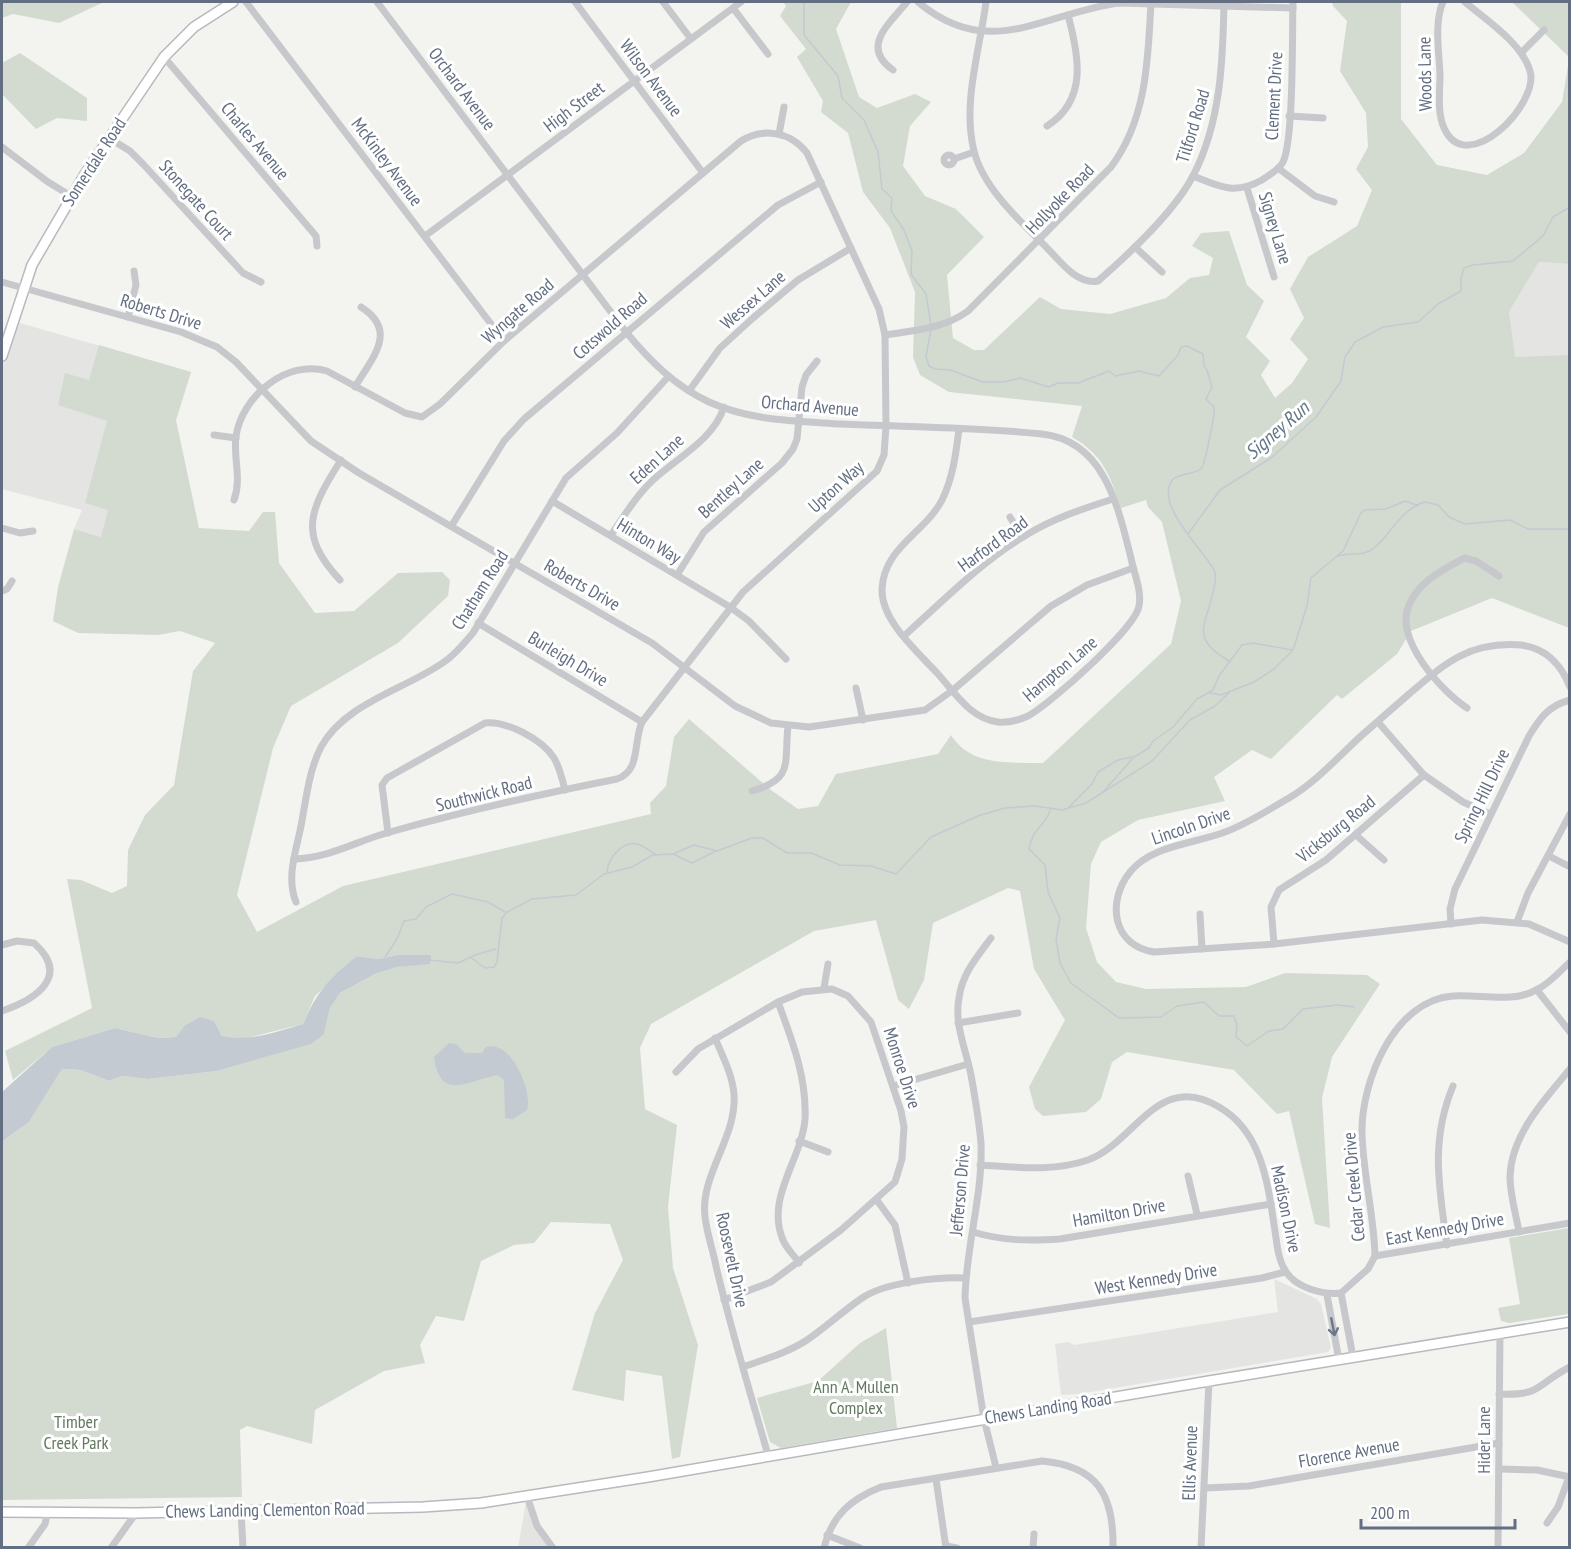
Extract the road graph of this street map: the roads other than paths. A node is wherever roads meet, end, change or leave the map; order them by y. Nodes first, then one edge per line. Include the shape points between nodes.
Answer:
1 (233, 2) edge
2 (246, 2) edge
3 (377, 2) edge
4 (574, 2) edge
5 (663, 2) edge
6 (741, 2) edge
7 (907, 2) edge
8 (918, 2) edge
9 (986, 2) edge
10 (1150, 2) edge
11 (1443, 2) edge
12 (1465, 2) edge
13 (1224, 4) edge
14 (1293, 5) edge
15 (733, 8) junction
16 (1068, 15) junction
17 (1544, 30) dead end
18 (982, 32) junction
19 (691, 39) junction
20 (1521, 53) junction
21 (768, 54) dead end
22 (164, 57) junction
23 (893, 70) dead end
24 (634, 81) junction
25 (784, 107) dead end
26 (1289, 116) junction
27 (1323, 118) dead end
28 (1047, 126) dead end
29 (779, 134) junction
30 (109, 138) junction
31 (2, 147) edge
32 (974, 152) junction
33 (954, 159) dead end
34 (1278, 168) junction
35 (703, 173) junction
36 (508, 175) junction
37 (1193, 176) junction
38 (821, 182) junction
39 (1247, 188) junction
40 (71, 196) junction
41 (1334, 202) dead end
42 (424, 236) junction
43 (1040, 241) junction
44 (317, 246) dead end
45 (1136, 247) junction
46 (851, 248) junction
47 (135, 271) dead end
48 (1162, 272) dead end
49 (583, 275) junction
50 (1274, 277) dead end
51 (2, 282) edge
52 (261, 282) dead end
53 (23, 288) junction
54 (361, 307) dead end
55 (128, 317) junction
56 (626, 332) junction
57 (885, 335) junction
58 (504, 341) junction
59 (2, 356) edge
60 (817, 361) dead end
61 (668, 377) junction
62 (355, 387) junction
63 (262, 389) junction
64 (689, 391) junction
65 (724, 407) junction
66 (797, 422) junction
67 (886, 426) junction
68 (959, 429) junction
69 (214, 435) dead end
70 (236, 438) junction
71 (341, 460) junction
72 (1113, 499) junction
73 (234, 500) dead end
74 (552, 501) junction
75 (1010, 517) dead end
76 (452, 525) junction
77 (2, 528) edge
78 (33, 531) dead end
79 (611, 535) junction
80 (1022, 537) junction
81 (515, 563) junction
82 (1133, 568) junction
83 (677, 575) junction
84 (1499, 576) dead end
85 (340, 580) dead end
86 (12, 581) dead end
87 (2, 591) edge
88 (730, 607) junction
89 (478, 623) junction
90 (904, 635) junction
91 (786, 659) dead end
92 (686, 668) junction
93 (1430, 675) junction
94 (1569, 687) edge
95 (856, 688) dead end
96 (952, 690) junction
97 (1569, 700) edge
98 (1467, 708) dead end
99 (863, 720) junction
100 (642, 722) junction
101 (1378, 722) junction
102 (788, 726) junction
103 (1424, 775) junction
104 (565, 790) junction
105 (752, 791) dead end
106 (1490, 814) junction
107 (1569, 814) edge
108 (388, 833) junction
109 (1356, 836) junction
110 (1549, 856) junction
111 (294, 859) junction
112 (1384, 860) dead end
113 (1569, 867) edge
114 (296, 902) dead end
115 (1200, 914) dead end
116 (1517, 922) junction
117 (1451, 924) junction
118 (991, 938) dead end
119 (1569, 942) edge
120 (1274, 944) junction
121 (2, 945) edge
122 (1202, 949) junction
123 (1569, 962) edge
124 (828, 964) dead end
125 (824, 988) junction
126 (1538, 990) junction
127 (778, 1002) junction
128 (2, 1011) edge
129 (1018, 1013) dead end
130 (958, 1023) junction
131 (1569, 1032) edge
132 (715, 1038) junction
133 (968, 1064) junction
134 (1569, 1070) edge
135 (676, 1072) dead end
136 (893, 1086) junction
137 (1453, 1086) dead end
138 (799, 1141) junction
139 (828, 1152) dead end
140 (980, 1165) junction
141 (1188, 1176) dead end
142 (876, 1199) junction
143 (1271, 1204) junction
144 (1197, 1214) junction
145 (1569, 1223) edge
146 (973, 1232) junction
147 (1519, 1232) junction
148 (1448, 1245) junction
149 (1375, 1256) junction
150 (799, 1263) junction
151 (1285, 1272) junction
152 (965, 1278) junction
153 (908, 1283) junction
154 (1341, 1293) junction
155 (1327, 1294) junction
156 (724, 1300) junction
157 (969, 1322) junction
158 (1569, 1322) edge
159 (1500, 1333) junction
160 (1353, 1358) junction
161 (1339, 1360) junction
162 (743, 1367) junction
163 (1569, 1367) edge
164 (1209, 1381) junction
165 (1499, 1394) junction
166 (984, 1419) junction
167 (1499, 1443) junction
168 (768, 1455) junction
169 (996, 1467) junction
170 (1499, 1469) junction
171 (1569, 1477) edge
172 (936, 1479) junction
173 (1204, 1488) junction
174 (527, 1496) junction
175 (241, 1510) junction
176 (48, 1511) junction
177 (2, 1512) edge
178 (136, 1513) junction
179 (1547, 1523) dead end
180 (1034, 1534) dead end
181 (827, 1535) junction
182 (946, 1547) edge
183 (28, 1548) edge
184 (111, 1548) edge
185 (243, 1548) edge
186 (553, 1548) edge
187 (824, 1548) edge
188 (860, 1548) edge
189 (957, 1548) edge
190 (1033, 1548) edge
191 (1113, 1548) edge
192 (1201, 1548) edge
193 (1498, 1548) edge

1 - 22 main road, Somerdale Road via 194,27
2 - 42 street, McKinley Avenue
3 - 36 street, Orchard Avenue
4 - 24 street, Wilson Avenue
5 - 19 street
6 - 15 street, High Street
7 - 23 street via 880,36 877,48
8 - 18 street via 959,25
9 - 18 street
10 - 13 street
10 - 16 street via 1103,5
10 - 43 street, Hollyoke Road via 1145,86 1126,147
11 - 20 street, Woods Lane via 1439,20 1441,120 1450,137 1470,146 1482,144 1515,113 1531,83 1530,70
12 - 20 street
13 - 14 street
13 - 37 street, Tilford Road via 1221,82
14 - 26 street, Clement Drive
15 - 19 street, High Street
15 - 21 street
16 - 18 street via 1026,28
16 - 28 street via 1077,47 1075,86 1062,117
17 - 20 street
18 - 32 street via 970,109
19 - 24 street, High Street
22 - 30 main road, Somerdale Road
22 - 44 street, Charles Avenue via 316,236
24 - 35 street, Wilson Avenue
24 - 36 street, High Street
25 - 29 street
26 - 27 street
26 - 34 street, Clement Drive via 1286,148
29 - 35 street, Wyngate Road via 748,137
29 - 38 street, Upton Way via 803,147
30 - 40 main road, Somerdale Road
30 - 52 street, Stonegate Court via 143,164 243,273
31 - 40 street
32 - 33 street
32 - 43 street via 995,191
34 - 39 street
34 - 41 street via 1315,196
35 - 49 street, Wyngate Road
36 - 42 street, High Street
36 - 49 street, Orchard Avenue
37 - 39 street via 1218,187
37 - 45 street, Tilford Road
38 - 46 street, Upton Way
38 - 56 street, Cotswold Road via 778,205
39 - 50 street, Signey Lane
40 - 53 main road, Somerdale Road
42 - 58 street, McKinley Avenue
43 - 45 street, Tilford Road via 1071,272 1086,281 1098,281
43 - 57 street, Hollyoke Road via 953,322
45 - 48 street
46 - 57 street, Upton Way via 879,309
46 - 64 street, Wessex Lane via 798,280 753,318 720,348
47 - 55 street via 136,285
49 - 56 street, Orchard Avenue
49 - 58 street, Wyngate Road
51 - 53 street, Roberts Drive
53 - 55 street, Roberts Drive
53 - 59 main road, Somerdale Road
54 - 62 street via 378,323 381,338
55 - 63 street, Roberts Drive via 218,347
56 - 61 street, Orchard Avenue
56 - 76 street, Cotswold Road via 524,419 504,441
57 - 67 street, Upton Way
58 - 62 street, Wyngate Road via 422,417 405,413
60 - 66 street, Bentley Lane via 801,387
61 - 64 street, Orchard Avenue
61 - 74 street, Chatham Road via 628,422 566,478
62 - 63 street, Wyngate Road via 327,371 309,367 294,370
63 - 70 street, Wyngate Road via 243,412
63 - 71 street, Roberts Drive via 311,441
64 - 65 street, Orchard Avenue
65 - 66 street, Orchard Avenue via 756,417
65 - 79 street, Eden Lane via 720,419 702,439 637,497
66 - 67 street, Orchard Avenue
66 - 83 street, Bentley Lane via 793,449 704,532
67 - 68 street, Orchard Avenue
67 - 88 street, Upton Way via 884,455 877,471 756,577
68 - 72 street, Orchard Avenue via 1052,435 1077,444 1101,470
68 - 90 street, Hampton Lane via 953,471 941,501 925,523 899,546 885,573 885,604
69 - 70 street
70 - 73 street, Wyngate Road via 238,487
71 - 76 street, Roberts Drive
71 - 85 street via 316,505 312,523 319,555
72 - 80 street, Harford Road via 1072,512
72 - 82 street, Orchard Avenue
74 - 79 street, Hinton Way
74 - 81 street, Chatham Road
75 - 80 street
76 - 81 street, Roberts Drive
77 - 78 street
79 - 83 street, Hinton Way
80 - 90 street, Harford Road
81 - 89 street, Chatham Road
81 - 92 street, Roberts Drive via 643,638
82 - 96 street, Roberts Drive via 1087,585 1051,606
82 - 96 street, Hampton Lane via 1140,591 1134,620 1119,638 1034,712 1002,723 987,720
83 - 88 street, Hinton Way
84 - 93 street via 1464,558 1426,581 1412,598 1407,626
86 - 87 street
88 - 91 street, Hinton Way
88 - 92 street, Upton Way
89 - 100 street, Burleigh Drive
89 - 111 street, Chatham Road via 458,651 361,709 327,739 311,778
90 - 96 street, Hampton Lane
92 - 100 street, Upton Way
92 - 102 street, Roberts Drive via 735,706 755,717
93 - 94 street, Lincoln Drive via 1464,653 1505,644 1539,649 1559,665
93 - 98 street
93 - 101 street, Lincoln Drive
95 - 99 street
96 - 99 street, Roberts Drive via 925,710
97 - 106 street, Spring Hill Drive via 1542,715
99 - 102 street, Roberts Drive
100 - 104 street, Southwick Road via 631,772 617,779
101 - 103 street
101 - 122 street, Lincoln Drive via 1287,799 1226,832 1150,855 1131,871 1120,887 1117,902 1117,924 1125,936 1141,950
102 - 105 street via 780,779
103 - 106 street via 1463,802
103 - 109 street, Vicksburg Road
104 - 108 street, Southwick Road
104 - 108 street via 558,767 546,750 513,729 485,723 387,778 382,785
106 - 117 street, Spring Hill Drive via 1455,889
107 - 110 street
108 - 111 street, Southwick Road via 318,858
109 - 112 street
109 - 120 street, Vicksburg Road via 1279,890 1271,907
110 - 113 street
110 - 116 street
111 - 114 street, Chatham Road via 291,886
115 - 122 street
116 - 117 street, Lincoln Drive via 1482,920
116 - 119 street, Lincoln Drive
117 - 120 street, Lincoln Drive
118 - 130 street, Jefferson Drive via 963,982
120 - 122 street, Lincoln Drive
121 - 128 street via 17,941 34,943 48,961 49,971 42,990
123 - 126 street
124 - 125 street
125 - 127 street
125 - 136 street, Monroe Drive via 848,996 864,1011
126 - 131 street
126 - 149 street, Cedar Creek Drive via 1518,996 1450,996 1430,1002 1415,1010 1390,1036 1374,1074 1362,1131
127 - 132 street
127 - 138 street via 805,1087 805,1121
129 - 130 street
130 - 133 street, Jefferson Drive
132 - 135 street
132 - 156 street, Roosevelt Drive via 729,1068 734,1095 725,1141 705,1194 705,1216
133 - 136 street
133 - 140 street, Jefferson Drive via 981,1143
134 - 147 street via 1525,1127 1514,1153 1510,1177
136 - 142 street, Monroe Drive via 904,1127 902,1160 895,1182
137 - 148 street via 1442,1112 1437,1145
138 - 139 street
138 - 150 street via 779,1204 783,1240
140 - 143 street, Madison Drive via 1040,1168 1090,1159 1157,1105 1190,1097 1220,1107 1242,1127 1259,1156
140 - 146 street, Jefferson Drive
141 - 144 street
142 - 150 street, Monroe Drive
142 - 153 street via 895,1226
143 - 144 street, Hamilton Drive
143 - 151 street, Madison Drive
144 - 146 street, Hamilton Drive via 1025,1242
145 - 147 street, East Kennedy Drive
146 - 152 street, Jefferson Drive
147 - 148 street, East Kennedy Drive
148 - 149 street, East Kennedy Drive
149 - 154 street, East Kennedy Drive via 1368,1269
150 - 156 street, Monroe Drive via 771,1282
151 - 155 street via 1297,1283
151 - 157 street, West Kennedy Drive
152 - 153 street
152 - 157 street, Jefferson Drive
153 - 162 street via 862,1298 806,1341
154 - 155 street
154 - 160 street
155 -> 161 street
156 - 162 street, Roosevelt Drive
157 - 166 street, Jefferson Drive
158 - 159 main road, Chews Landing Road
159 - 160 main road, Chews Landing Road
159 - 165 street, Hider Lane
160 - 161 main road, Chews Landing Road
161 - 164 main road, Chews Landing Road
162 - 168 street, Roosevelt Drive
163 - 165 street via 1534,1392
164 - 166 main road, Chews Landing Road
164 - 173 street, Ellis Avenue
165 - 167 street, Hider Lane
166 - 168 main road, Chews Landing Road
166 - 169 street, Jefferson Drive
167 - 170 street, Hider Lane
167 - 173 street, Florence Avenue via 1249,1486
168 - 174 main road, Chews Landing Road
169 - 172 street
169 - 191 street via 1042,1461 1067,1463 1082,1471 1099,1486 1107,1503
170 - 171 street via 1547,1471
170 - 193 street, Hider Lane
171 - 179 street via 1558,1507
172 - 181 street via 881,1487 861,1495 835,1519
172 - 182 street
173 - 192 street, Ellis Avenue
174 - 175 main road, Chews Landing Clementon Road via 453,1506
174 - 186 street via 537,1526
175 - 178 main road, Chews Landing Clementon Road
175 - 185 street
176 - 177 main road, Chews Landing Clementon Road
176 - 178 main road, Chews Landing Clementon Road
176 - 183 street via 45,1524
178 - 184 street
180 - 190 street
181 - 187 street
181 - 188 street
182 - 189 street

